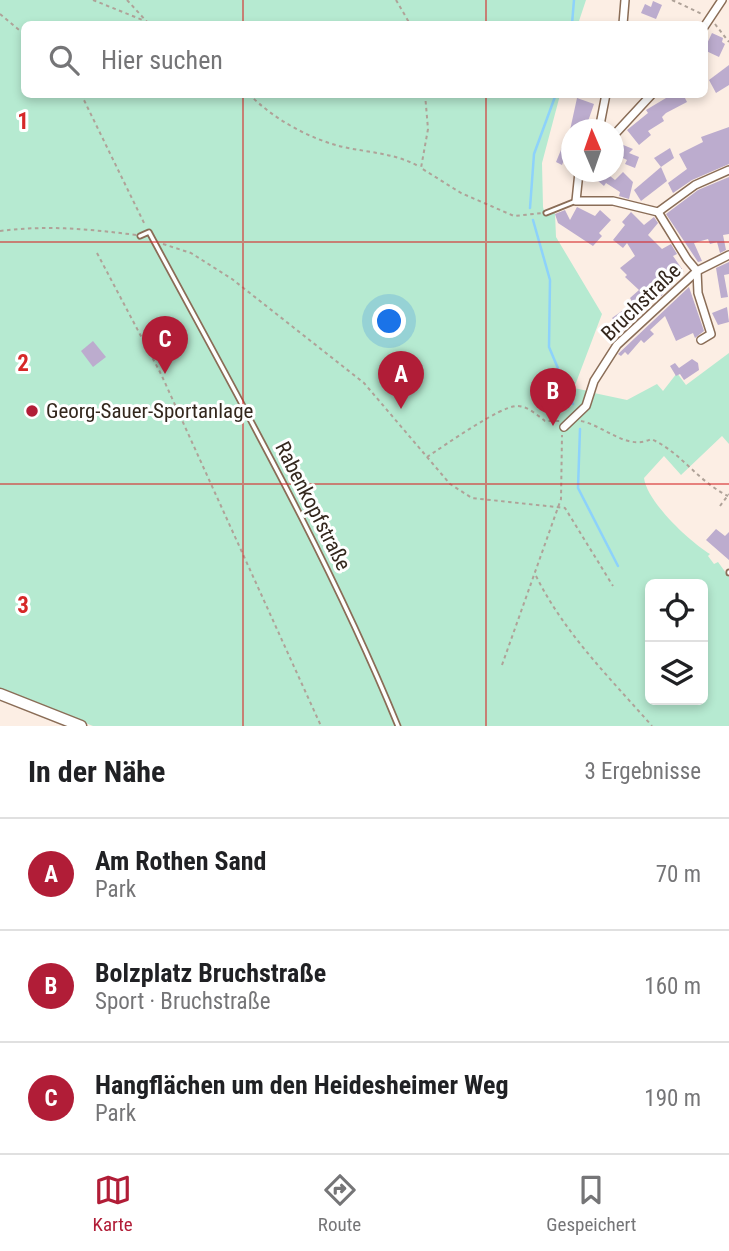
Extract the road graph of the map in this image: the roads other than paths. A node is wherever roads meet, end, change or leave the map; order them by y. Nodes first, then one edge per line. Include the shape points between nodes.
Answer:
1 (625, 0) edge
2 (722, 0) edge
3 (623, 21) edge
4 (708, 22) edge
5 (605, 98) edge
6 (648, 98) edge
7 (601, 119) edge
8 (624, 124) edge
9 (729, 170) edge
10 (578, 182) edge
11 (576, 201) junction
12 (658, 212) junction
13 (546, 213) road end
14 (140, 236) road end
15 (729, 256) edge
16 (697, 271) junction
17 (701, 340) dead end
18 (569, 422) road end
19 (0, 694) edge
20 (81, 726) edge
21 (398, 726) edge

1 - 3 street
2 - 4 street
5 - 7 street
6 - 8 street
9 - 12 street via 695,185
10 - 11 street
11 - 12 street via 613,201
11 - 13 lane
12 - 16 street
14 - 21 lane, Rabenkopfstraße via 149,232 335,582
15 - 16 street, Bruchstraße
16 - 17 street, Bruchstraße via 698,293 711,334
16 - 18 street, Bruchstraße via 617,345 594,381 586,406
19 - 20 main road

